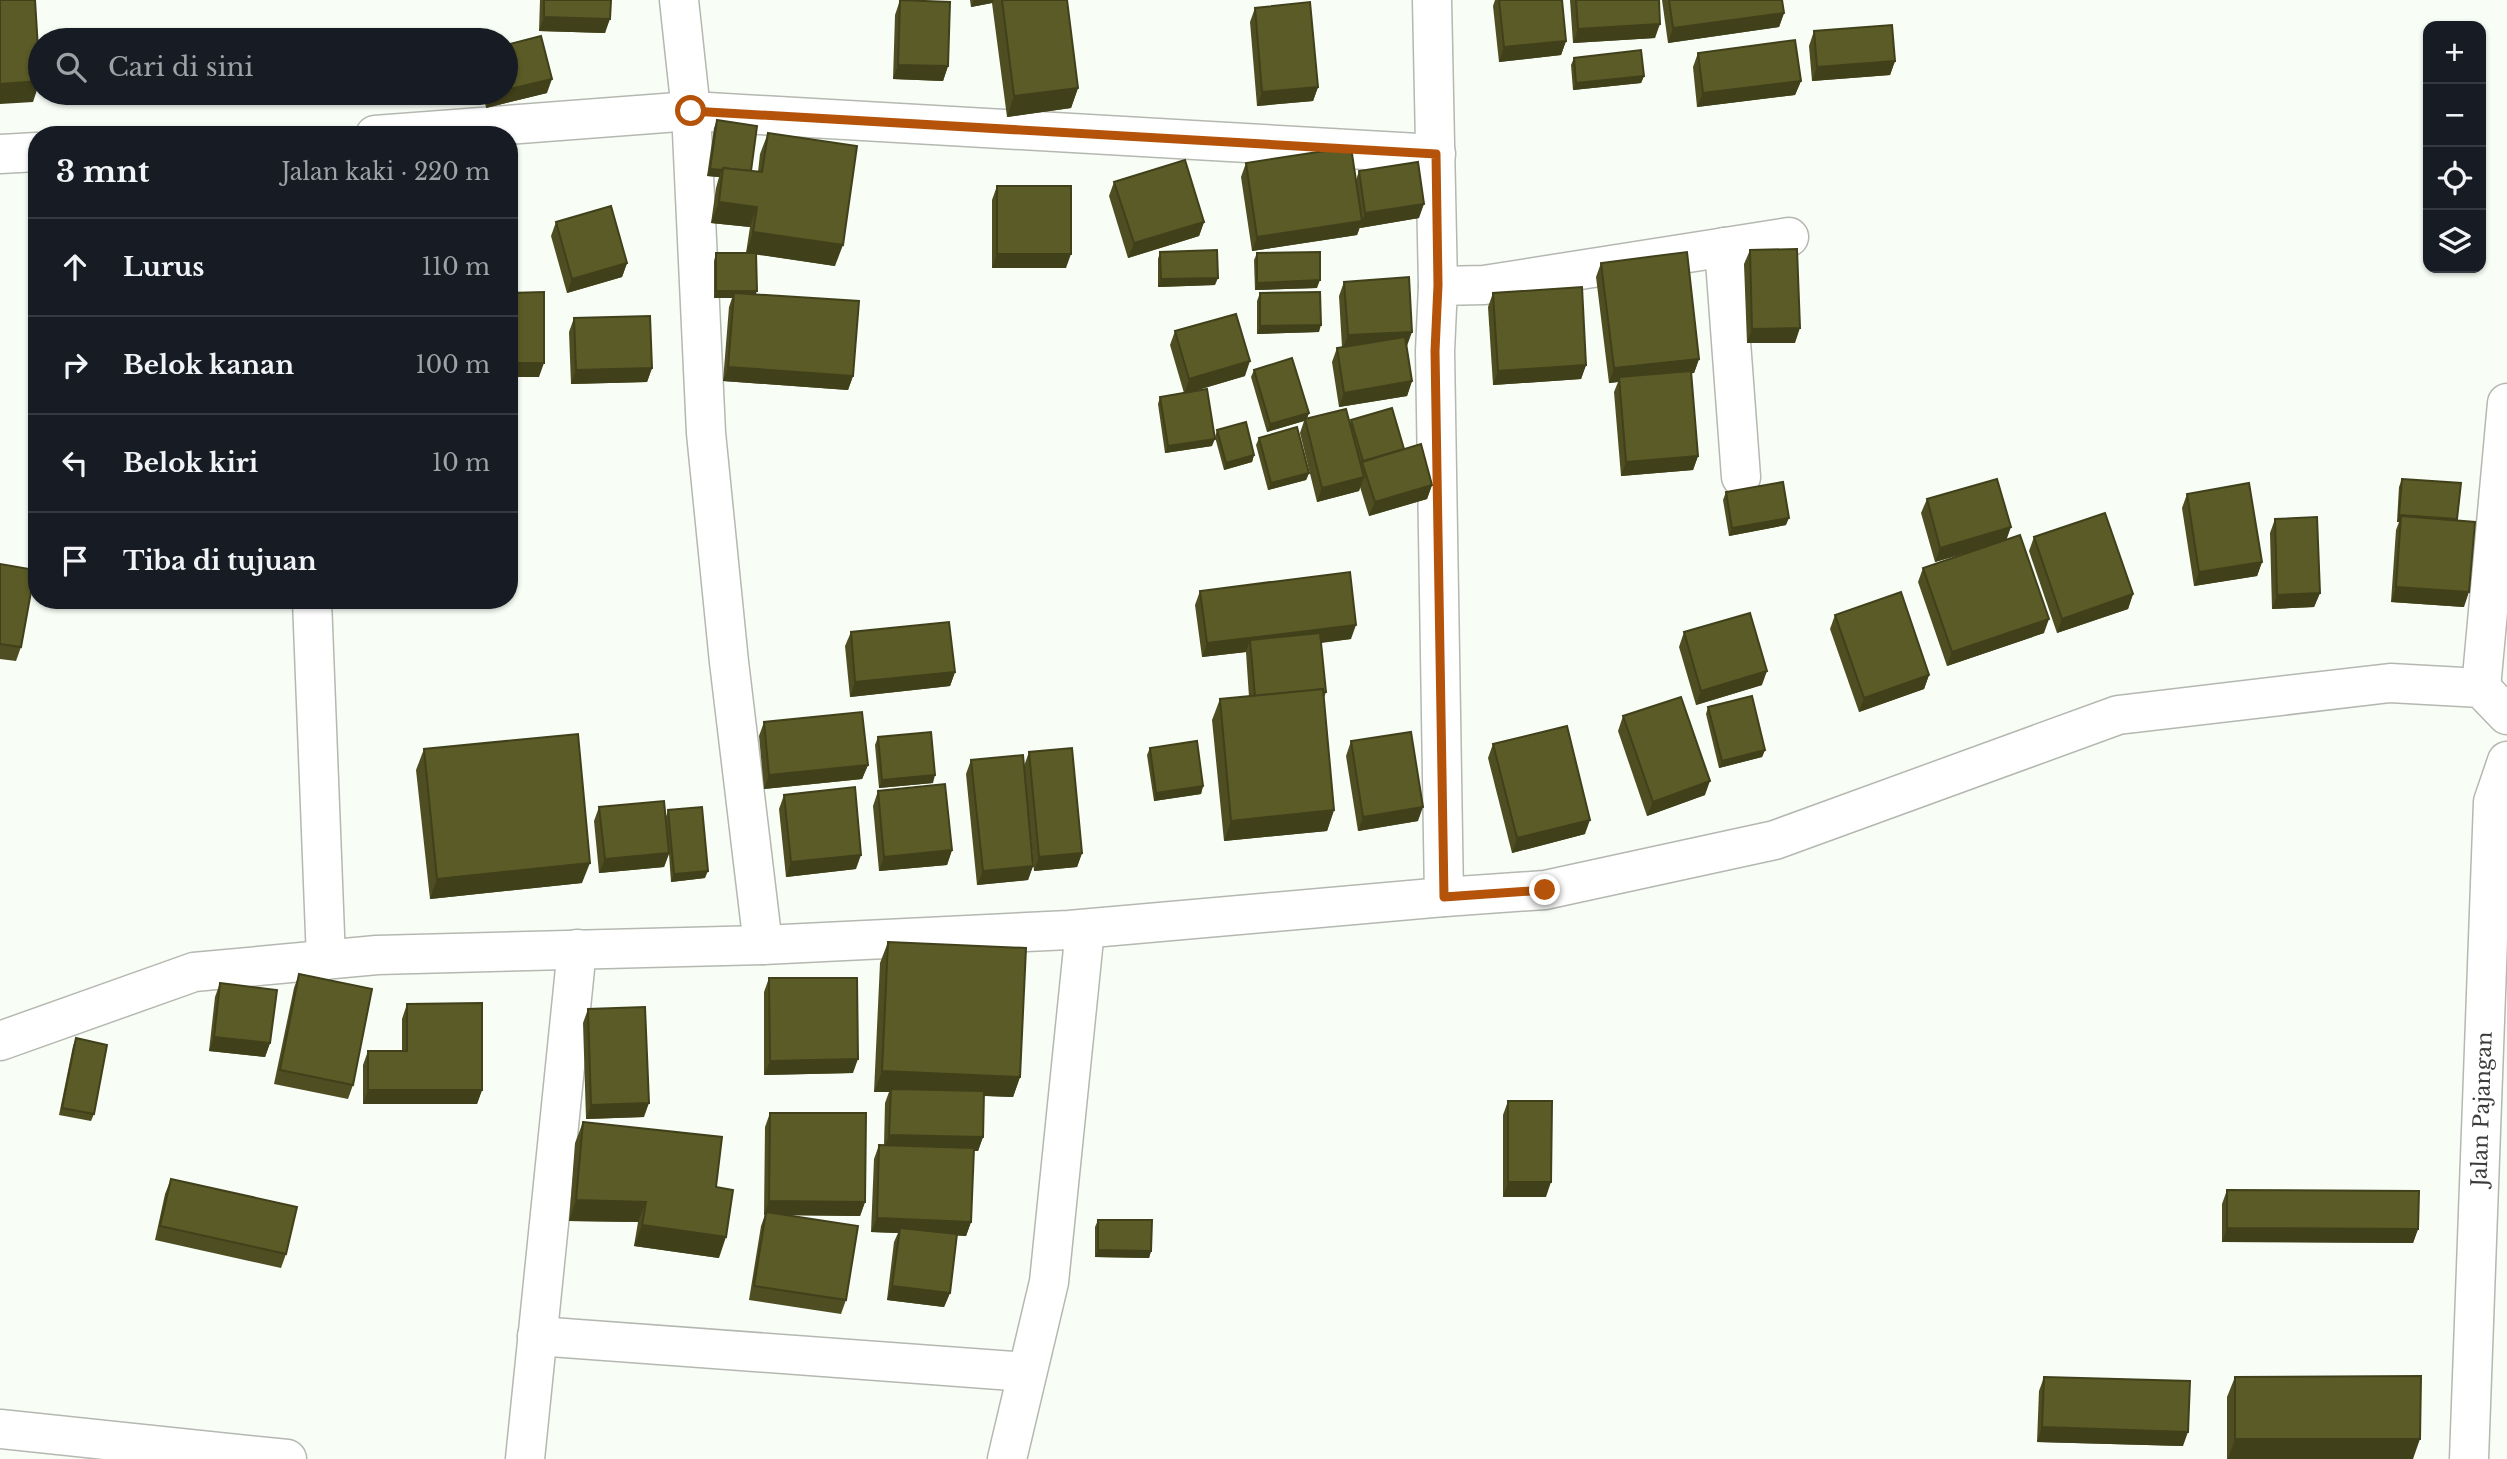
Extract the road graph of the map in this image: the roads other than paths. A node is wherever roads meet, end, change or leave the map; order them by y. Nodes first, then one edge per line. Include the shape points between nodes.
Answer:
1 (679, 0) edge
2 (1432, 0) edge
3 (691, 111) junction
4 (494, 126) edge
5 (28, 152) edge
6 (0, 154) edge
7 (1436, 154) junction
8 (1789, 237) dead end
9 (1724, 247) junction
10 (1438, 285) junction
11 (2507, 403) edge
12 (1741, 477) dead end
13 (312, 609) edge
14 (2481, 688) junction
15 (2507, 715) edge
16 (2507, 761) edge
17 (1444, 897) junction
18 (1085, 929) junction
19 (763, 945) junction
20 (578, 949) junction
21 (326, 960) junction
22 (0, 1041) edge
23 (537, 1336) junction
24 (1027, 1372) junction
25 (0, 1429) edge
26 (287, 1459) edge
27 (525, 1459) edge
28 (1007, 1459) edge
29 (2469, 1459) edge

1 - 3 street
2 - 7 street
3 - 4 street
3 - 7 street
3 - 19 street via 705,433
5 - 6 street
7 - 10 street
8 - 9 street
9 - 10 street via 1484,285
9 - 12 street
10 - 17 street via 1435,351
11 - 14 street
13 - 21 street
14 - 15 street
14 - 17 street via 2390,682 2118,715 1775,840 1545,890
16 - 29 street, Jalan Pajangan via 2493,802
17 - 18 street
18 - 19 street
18 - 24 street via 1049,1282
19 - 20 street
20 - 21 street
20 - 23 street
21 - 22 street via 194,972
23 - 24 street
23 - 27 street
24 - 28 street
25 - 26 street

